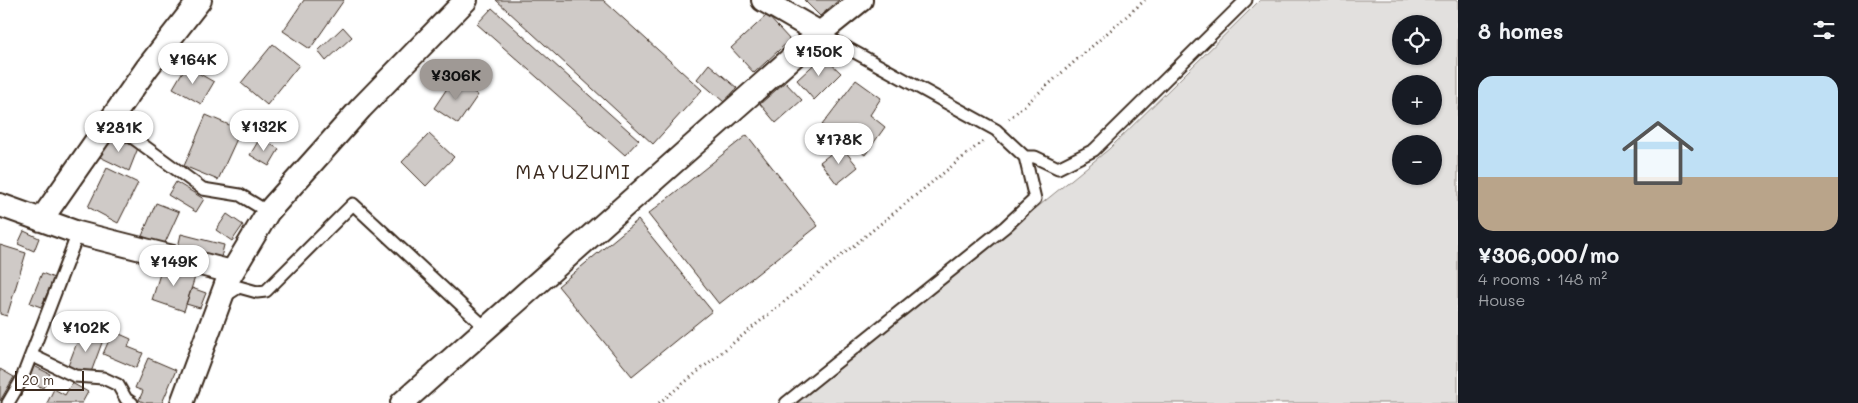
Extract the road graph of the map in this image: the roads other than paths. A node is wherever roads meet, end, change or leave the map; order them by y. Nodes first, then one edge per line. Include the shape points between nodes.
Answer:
1 (200, 0) edge
2 (466, 0) edge
3 (763, 0) edge
4 (861, 0) edge
5 (1246, 0) edge
6 (820, 33) junction
7 (110, 121) junction
8 (1025, 157) junction
9 (0, 205) edge
10 (268, 212) junction
11 (41, 220) junction
12 (78, 233) junction
13 (232, 272) junction
14 (221, 298) junction
15 (487, 329) junction
16 (30, 355) junction
17 (8, 403) edge
18 (132, 403) edge
19 (182, 403) edge
20 (402, 403) edge
21 (786, 403) edge

1 - 7 street
2 - 10 street via 361,108
3 - 6 street
4 - 6 street
5 - 8 lane via 1094,150 1058,168 1035,157
6 - 8 lane via 996,130
6 - 15 street
7 - 10 lane via 204,189 240,195
7 - 11 street
8 - 21 lane via 1035,199 1005,227
9 - 11 street
10 - 13 street
11 - 12 street
12 - 13 street
12 - 16 lane
13 - 14 street
14 - 15 lane via 239,287 266,291 353,204
14 - 19 street
15 - 20 street
16 - 17 lane via 21,381
16 - 18 lane via 75,376 103,378 118,384

